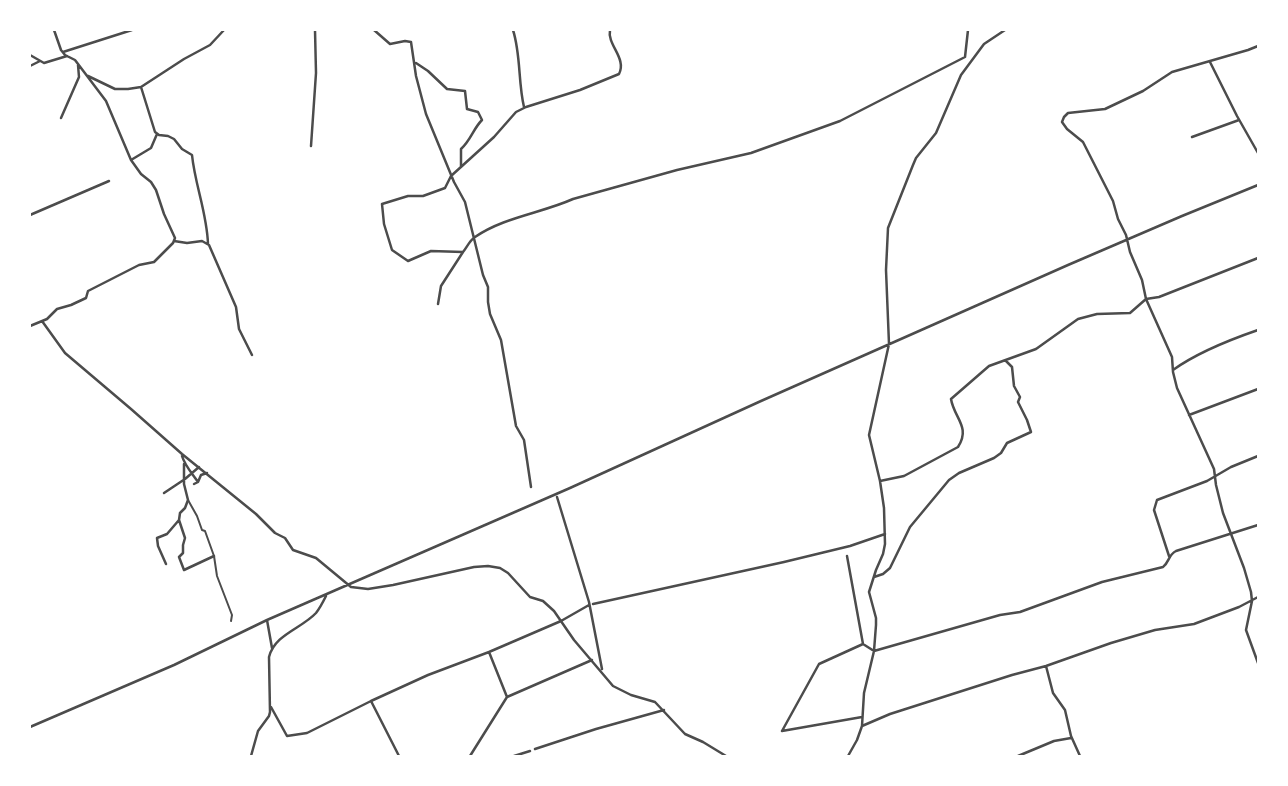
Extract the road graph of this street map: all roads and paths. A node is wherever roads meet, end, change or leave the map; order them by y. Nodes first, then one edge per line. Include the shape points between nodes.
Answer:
1 (54, 30) edge
2 (132, 30) edge
3 (224, 30) edge
4 (315, 30) edge
5 (374, 30) edge
6 (513, 30) edge
7 (610, 30) edge
8 (968, 30) edge
9 (1005, 30) edge
10 (1258, 46) edge
11 (63, 52) junction
12 (30, 55) edge
13 (67, 56) junction
14 (40, 61) junction
15 (1210, 62) junction
16 (78, 63) junction
17 (416, 63) dead end
18 (30, 66) edge
19 (87, 76) junction
20 (140, 87) junction
21 (524, 108) junction
22 (61, 118) dead end
23 (1239, 120) junction
24 (157, 134) junction
25 (1192, 137) dead end
26 (311, 146) dead end
27 (1258, 153) edge
28 (131, 160) junction
29 (461, 167) junction
30 (451, 176) junction
31 (109, 181) dead end
32 (1258, 186) edge
33 (30, 215) edge
34 (474, 237) junction
35 (174, 241) junction
36 (1127, 241) junction
37 (208, 244) junction
38 (463, 252) junction
39 (1258, 258) edge
40 (1146, 299) junction
41 (438, 304) dead end
42 (31, 320) edge
43 (42, 322) junction
44 (36, 323) junction
45 (30, 326) edge
46 (1258, 330) edge
47 (889, 344) junction
48 (252, 356) dead end
49 (1006, 361) junction
50 (1173, 370) junction
51 (1258, 389) edge
52 (1189, 415) junction
53 (182, 454) junction
54 (1258, 456) edge
55 (184, 464) junction
56 (199, 467) junction
57 (206, 473) junction
58 (192, 474) junction
59 (1215, 476) junction
60 (185, 479) junction
61 (880, 481) junction
62 (531, 487) dead end
63 (164, 493) dead end
64 (557, 497) dead end
65 (188, 500) junction
66 (179, 520) junction
67 (1258, 525) edge
68 (885, 534) junction
69 (1231, 534) junction
70 (214, 556) junction
71 (847, 556) dead end
72 (1169, 556) junction
73 (166, 564) dead end
74 (873, 577) junction
75 (348, 586) junction
76 (327, 595) junction
77 (1258, 597) edge
78 (1252, 601) junction
79 (592, 605) junction
80 (231, 620) dead end
81 (267, 620) junction
82 (561, 621) junction
83 (862, 644) junction
84 (272, 648) junction
85 (874, 651) junction
86 (489, 652) junction
87 (592, 660) junction
88 (1258, 663) edge
89 (1046, 666) junction
90 (602, 669) dead end
91 (508, 697) junction
92 (371, 701) junction
93 (271, 707) junction
94 (664, 710) junction
95 (862, 718) junction
96 (862, 726) junction
97 (30, 727) edge
98 (1071, 738) junction
99 (535, 749) dead end
100 (530, 751) dead end
101 (251, 756) edge
102 (399, 756) edge
103 (470, 756) edge
104 (514, 756) edge
105 (726, 756) edge
106 (848, 756) edge
107 (1018, 756) edge
108 (1080, 756) edge

1 - 11 street
2 - 11 street
3 - 20 street via 210,45
4 - 26 street
5 - 30 street via 390,44 411,42 426,114
6 - 21 street
7 - 21 street via 621,62 619,74
8 - 34 street via 965,57 840,121 751,153 573,199
9 - 47 street via 984,44 961,74 936,133 916,158 890,219 886,270
10 - 15 street
11 - 13 street
12 - 14 street
13 - 14 street via 45,63
13 - 16 street
14 - 18 street
15 - 23 street
15 - 36 street via 1168,74 1115,106 1068,113 1064,117 1063,124 1083,142 1101,176
16 - 19 street
16 - 22 street via 80,77
17 - 29 street via 447,89 465,91 467,109 478,112 482,120 469,142 460,148
19 - 20 street via 116,89
19 - 28 street via 106,101
20 - 24 street
21 - 29 street via 516,112
23 - 25 street
23 - 27 street
24 - 28 street via 151,148
24 - 37 street via 174,139 182,149 192,154 192,165 205,209
28 - 35 street via 156,190 174,233
29 - 30 street
30 - 34 street via 466,202
30 - 38 street via 445,188 382,204 384,224 392,250 408,261 431,252
31 - 33 street
32 - 36 street
34 - 38 street
34 - 62 street via 488,287 490,314 501,340 516,426 524,440
35 - 37 street
35 - 43 street via 154,262 139,265 95,287 88,291 86,298 57,308
36 - 40 street
36 - 47 street
37 - 48 street via 236,306 239,329
38 - 41 street via 441,286
39 - 40 street via 1159,297
40 - 49 street via 1130,313 1083,317 1036,350
40 - 50 street via 1172,357
42 - 44 street
43 - 44 street
43 - 53 street via 65,353
44 - 45 street
46 - 50 street via 1186,360
47 - 61 street via 869,435
47 - 75 street
49 - 61 street via 986,368 951,399 963,430 958,447 904,476
49 - 74 street via 1013,370 1014,386 1020,397 1018,402 1031,433 1008,443 992,460 960,472 949,480 910,527 890,568
50 - 52 street
51 - 52 street
52 - 59 street
53 - 55 street
53 - 56 street
54 - 59 street
55 - 58 street
55 - 60 street
56 - 57 street
56 - 58 street
57 - 58 street via 196,483
57 - 75 street via 285,538 293,550 316,558
58 - 60 street
59 - 69 street
59 - 72 street via 1161,497 1156,502 1154,510
60 - 63 street
60 - 65 street
61 - 68 street
64 - 79 street
65 - 66 street
65 - 70 street
66 - 70 street via 186,538 179,557 184,570
66 - 73 street via 167,534 157,538
67 - 69 street
68 - 74 street via 883,554
68 - 79 street via 784,562
69 - 72 street
69 - 78 street
70 - 80 street
71 - 83 street
72 - 85 street via 1163,567 1102,582 1020,612
74 - 85 street via 869,592 876,618
75 - 76 street
75 - 82 street via 377,588 488,566 508,573 526,594 547,604
76 - 81 street
76 - 84 street via 316,613 284,635
77 - 78 street
78 - 88 street via 1246,630
78 - 89 street via 1194,624 1155,630
79 - 82 street
79 - 90 street
81 - 84 street
81 - 97 street via 174,665
82 - 86 street
82 - 87 street
83 - 85 street
83 - 95 street via 819,664 782,731
84 - 93 street via 269,657
85 - 95 street
86 - 91 street
86 - 92 street
87 - 91 street
87 - 94 street via 613,686 652,700
89 - 96 street via 925,702
89 - 98 street via 1053,693 1065,710
91 - 103 street
92 - 93 street via 306,733 287,736
92 - 102 street
93 - 101 street via 258,732
94 - 99 street
94 - 105 street via 685,734
95 - 96 street
96 - 106 street
98 - 107 street via 1054,741
98 - 108 street
100 - 104 street

